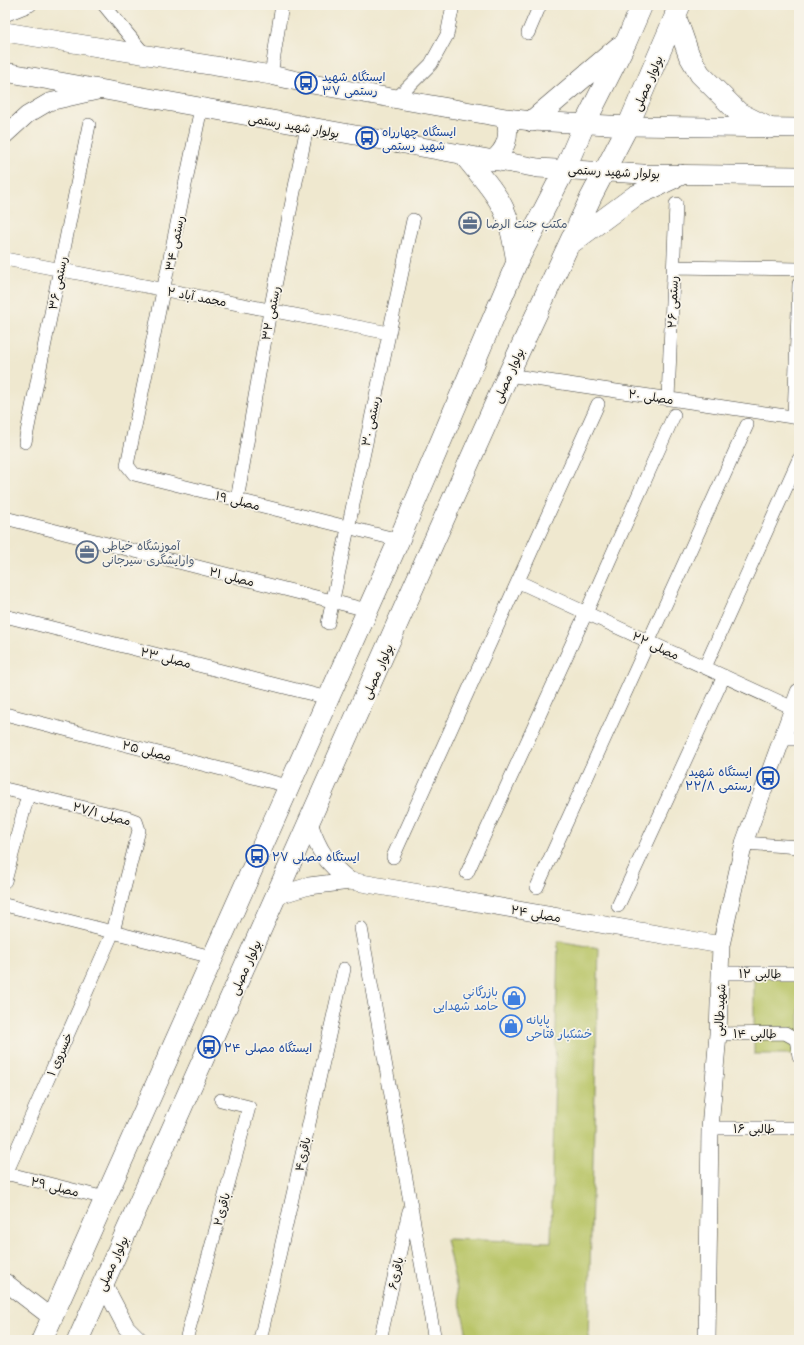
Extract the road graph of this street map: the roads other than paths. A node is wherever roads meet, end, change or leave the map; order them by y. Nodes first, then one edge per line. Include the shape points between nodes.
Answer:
1 (30, 5) edge
2 (104, 5) edge
3 (282, 5) edge
4 (453, 5) edge
5 (540, 5) edge
6 (642, 5) edge
7 (678, 10) edge
8 (5, 15) edge
9 (5, 32) edge
10 (528, 33) dead end
11 (626, 42) junction
12 (145, 55) junction
13 (5, 72) edge
14 (271, 75) junction
15 (102, 90) junction
16 (396, 99) junction
17 (201, 108) junction
18 (506, 118) junction
19 (532, 121) junction
20 (89, 125) dead end
21 (584, 125) junction
22 (628, 126) junction
23 (307, 127) junction
24 (769, 128) junction
25 (799, 128) edge
26 (5, 135) edge
27 (465, 156) junction
28 (492, 160) junction
29 (565, 169) junction
30 (605, 172) junction
31 (680, 175) junction
32 (799, 176) edge
33 (676, 204) dead end
34 (413, 220) dead end
35 (568, 245) junction
36 (5, 259) edge
37 (516, 262) junction
38 (673, 267) junction
39 (799, 269) edge
40 (60, 270) junction
41 (799, 284) edge
42 (164, 290) junction
43 (270, 310) junction
44 (389, 333) junction
45 (508, 375) junction
46 (668, 399) junction
47 (598, 404) dead end
48 (674, 415) dead end
49 (796, 418) edge
50 (747, 425) dead end
51 (25, 442) dead end
52 (799, 459) edge
53 (130, 471) joint
54 (237, 500) junction
55 (5, 518) edge
56 (348, 526) junction
57 (399, 540) junction
58 (519, 582) junction
59 (333, 601) junction
60 (367, 610) junction
61 (586, 613) junction
62 (5, 616) edge
63 (328, 623) dead end
64 (649, 642) junction
65 (705, 668) junction
66 (724, 676) junction
67 (799, 692) edge
68 (328, 698) junction
69 (793, 708) junction
70 (5, 714) edge
71 (782, 739) junction
72 (799, 739) edge
73 (288, 786) junction
74 (5, 789) edge
75 (28, 794) junction
76 (309, 823) junction
77 (744, 843) junction
78 (799, 847) edge
79 (393, 857) dead end
80 (467, 873) dead end
81 (5, 881) edge
82 (350, 881) junction
83 (537, 887) dead end
84 (276, 896) junction
85 (5, 905) edge
86 (618, 906) dead end
87 (361, 928) dead end
88 (113, 932) junction
89 (721, 945) junction
90 (212, 957) junction
91 (344, 969) dead end
92 (721, 973) junction
93 (799, 973) edge
94 (718, 1034) junction
95 (799, 1056) edge
96 (221, 1100) dead end
97 (710, 1128) junction
98 (799, 1128) edge
99 (5, 1174) edge
100 (105, 1198) junction
101 (410, 1205) junction
102 (5, 1282) edge
103 (103, 1283) junction
104 (52, 1318) junction
105 (42, 1340) edge
106 (78, 1340) edge
107 (139, 1340) edge
108 (186, 1340) edge
109 (260, 1340) edge
110 (380, 1340) edge
111 (437, 1340) edge
112 (707, 1340) edge

1 - 8 street
2 - 12 street
3 - 14 street
4 - 16 street via 447,35 431,64
5 - 10 street
6 - 11 main road
7 - 22 main road, بولوار مصلی
7 - 24 main road via 689,55 700,74 739,113
9 - 12 main road
11 - 19 main road
11 - 21 main road
12 - 14 main road
13 - 15 main road, بولوار شهید رستمی
14 - 16 main road
15 - 17 main road, بولوار شهید رستمی
15 - 26 street via 49,102 27,114
16 - 18 main road
17 - 23 main road, بولوار شهید رستمی
17 - 42 street, رستمی ۳۴
18 - 19 main road
18 - 28 main road via 508,137 500,155
19 - 21 main road
20 - 40 street, رستمی ۳۶
21 - 22 main road
21 - 29 main road
22 - 24 main road
22 - 30 main road, بولوار مصلی
23 - 27 main road, بولوار شهید رستمی
23 - 43 street, رستمی ۳۲
24 - 25 main road
27 - 28 main road, بولوار شهید رستمی
27 - 37 main road via 503,208 512,235
28 - 29 main road, بولوار شهید رستمی via 538,168
29 - 30 main road, بولوار شهید رستمی
29 - 37 main road
30 - 31 main road, بولوار شهید رستمی
30 - 35 main road, بولوار مصلی
31 - 32 main road, بولوار شهید رستمی
31 - 35 main road via 635,196
33 - 38 street, رستمی ۲۶
34 - 44 street, رستمی ۳۰
35 - 45 main road, بولوار مصلی
36 - 40 street, محمد آباد ۲
37 - 57 main road
38 - 39 street
38 - 46 street, رستمی ۲۶
40 - 42 street, محمد آباد ۲
40 - 51 street, رستمی ۳۶
41 - 49 street
42 - 43 street, محمد آباد ۲
42 - 53 street, رستمی ۳۴ via 127,465
43 - 44 street, محمد آباد ۲
43 - 54 street, رستمی ۳۲
44 - 56 street, رستمی ۳۰
45 - 46 street, مصلی ۲۰
45 - 76 main road, بولوار مصلی
46 - 49 street, مصلی ۲۰
47 - 58 street
48 - 61 street
50 - 64 street
52 - 65 street
53 - 54 street, مصلی ۱۹
54 - 56 street, مصلی ۱۹
55 - 59 street, مصلی ۲۱
56 - 57 street, مصلی ۱۹
56 - 59 street, رستمی ۳۰
57 - 60 main road
58 - 61 street, مصلی ۲۲
58 - 79 street
59 - 60 street, مصلی ۲۱
59 - 63 street, رستمی ۳۰
60 - 68 main road
61 - 64 street, مصلی ۲۲
61 - 80 street
62 - 68 street, مصلی ۲۳
64 - 65 street, مصلی ۲۲
64 - 83 street
65 - 66 street, مصلی ۲۲
66 - 69 street, مصلی ۲۲
66 - 86 street
67 - 69 street, شهیدطالبی
68 - 73 main road
69 - 71 street, شهیدطالبی
70 - 73 street, مصلی ۲۵
71 - 72 street
71 - 77 street, شهیدطالبی
73 - 90 main road
74 - 75 street, مصلی ۲۷/۱
75 - 81 street
75 - 88 street, مصلی ۲۷/۱ via 136,821 139,830
76 - 82 street via 317,846 330,866
76 - 84 main road, بولوار مصلی
77 - 78 street
77 - 89 street, شهیدطالبی
82 - 84 street via 309,886
82 - 89 street, مصلی ۲۴
84 - 103 main road, بولوار مصلی
85 - 88 street
87 - 101 street
88 - 90 street
88 - 99 street, خسروی ۱
89 - 92 street, شهیدطالبی
90 - 100 main road
91 - 109 street, باقری۴
92 - 93 street, طالبی ۱۲
92 - 94 street, شهیدطالبی
94 - 95 street, طالبی ۱۴ via 785,1033 796,1039
94 - 97 street, شهیدطالبی
96 - 108 street, باقری۲ via 249,1107
97 - 98 street, طالبی ۱۶
97 - 112 street, شهیدطالبی
99 - 100 street, مصلی ۲۹
100 - 104 main road
101 - 110 street, باقری۶
101 - 111 street
102 - 104 street
103 - 106 main road, بولوار مصلی
103 - 107 street via 126,1327
104 - 105 main road

